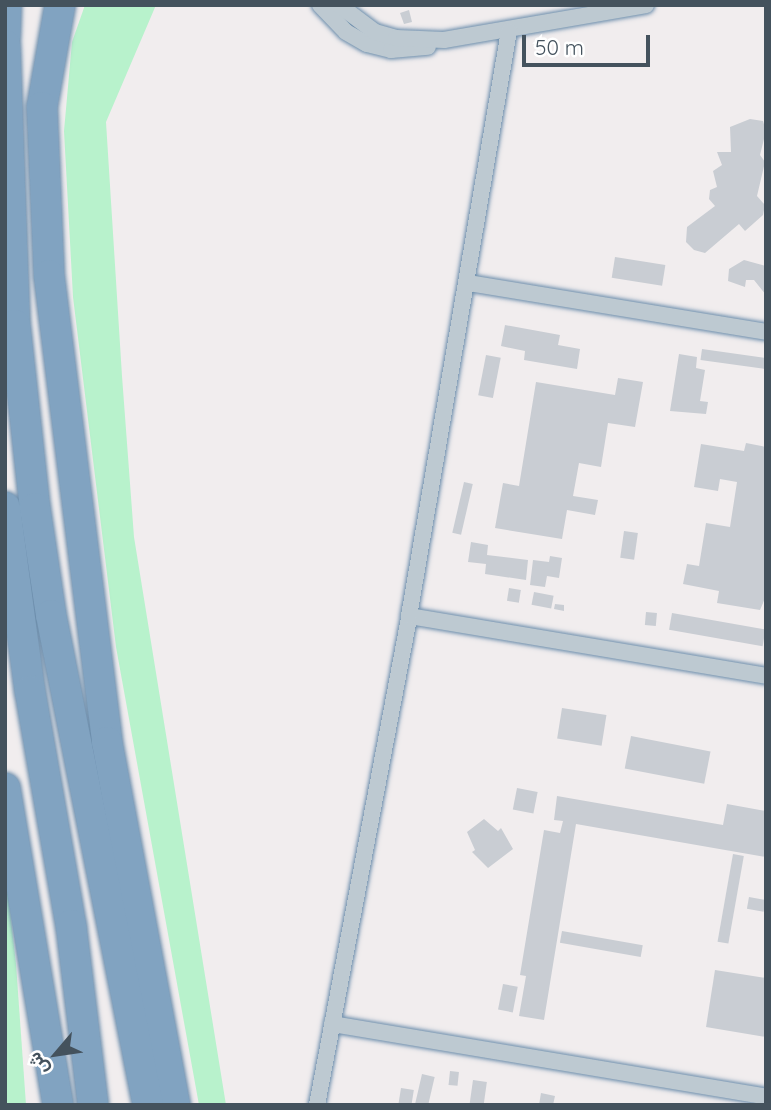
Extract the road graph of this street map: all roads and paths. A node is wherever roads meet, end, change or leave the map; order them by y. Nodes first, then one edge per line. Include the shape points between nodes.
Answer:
1 (6, 5) edge
2 (60, 5) edge
3 (320, 5) edge
4 (339, 5) edge
5 (646, 5) edge
6 (509, 31) junction
7 (5, 37) edge
8 (444, 40) junction
9 (5, 45) edge
10 (49, 275) junction
11 (468, 283) junction
12 (766, 332) edge
13 (5, 507) edge
14 (409, 617) junction
15 (766, 676) edge
16 (84, 776) junction
17 (5, 788) edge
18 (41, 988) junction
19 (332, 1024) junction
20 (92, 1097) edge
21 (766, 1097) edge
22 (175, 1098) edge
23 (43, 1105) edge
24 (58, 1105) edge
25 (148, 1105) edge
26 (317, 1105) edge

1 - 7 highway
2 - 10 highway via 42,107
3 - 8 street via 346,32 367,44 416,50
4 - 8 street via 375,32
5 - 6 street
6 - 8 street
6 - 11 street
9 - 16 highway via 19,379 51,615
10 - 16 highway via 50,360
10 - 22 highway via 105,730
11 - 12 street
11 - 14 street
13 - 20 highway via 28,680 72,925
14 - 15 street
14 - 19 street
16 - 25 highway
17 - 18 highway
18 - 23 highway
18 - 24 highway
19 - 21 street
19 - 26 street

